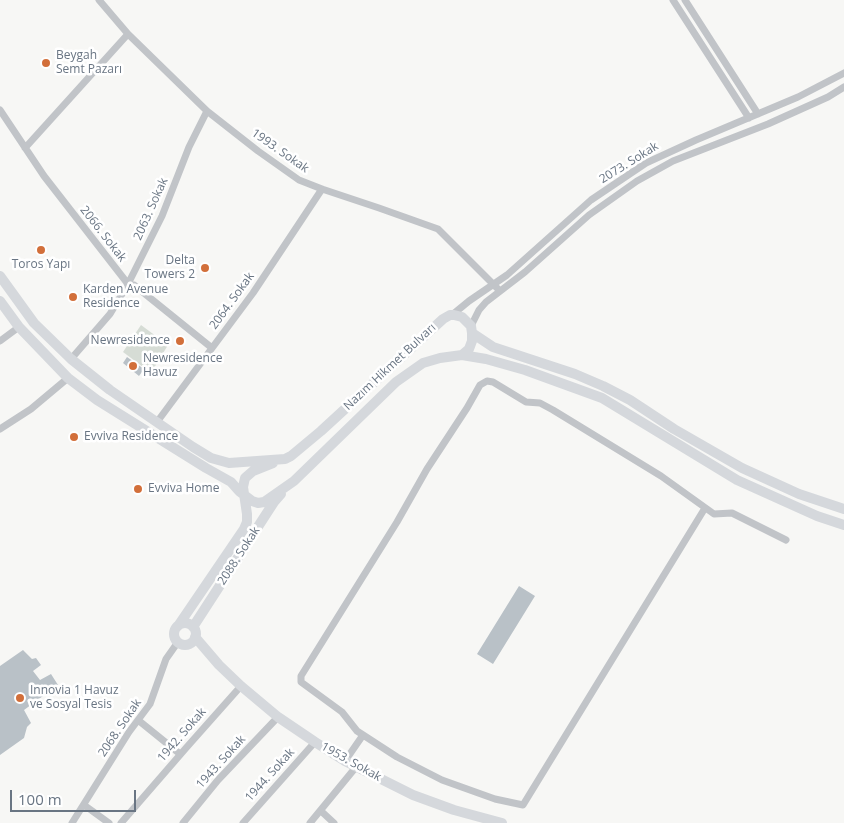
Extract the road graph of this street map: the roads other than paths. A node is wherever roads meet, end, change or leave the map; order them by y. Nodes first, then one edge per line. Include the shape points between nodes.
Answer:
1 (99, 0) edge
2 (673, 0) edge
3 (684, 0) edge
4 (128, 34) junction
5 (844, 73) edge
6 (844, 88) edge
7 (0, 110) edge
8 (207, 111) junction
9 (758, 114) junction
10 (749, 118) junction
11 (25, 148) junction
12 (322, 190) junction
13 (0, 276) edge
14 (128, 284) junction
15 (494, 284) junction
16 (500, 291) junction
17 (0, 301) edge
18 (452, 315) junction
19 (34, 323) junction
20 (19, 327) junction
21 (471, 329) junction
22 (0, 341) edge
23 (212, 348) junction
24 (462, 355) junction
25 (71, 359) junction
26 (68, 378) junction
27 (157, 422) junction
28 (0, 429) edge
29 (285, 458) junction
30 (288, 486) junction
31 (244, 495) junction
32 (705, 508) junction
33 (844, 509) edge
34 (844, 525) edge
35 (786, 540) dead end
36 (178, 626) junction
37 (188, 638) junction
38 (241, 686) junction
39 (278, 717) junction
40 (138, 720) junction
41 (363, 735) junction
42 (315, 742) junction
43 (180, 754) junction
44 (345, 760) junction
45 (356, 767) junction
46 (84, 805) junction
47 (321, 811) junction
48 (72, 823) edge
49 (109, 823) edge
50 (121, 823) edge
51 (183, 823) edge
52 (243, 823) edge
53 (310, 823) edge
54 (334, 823) edge
55 (498, 823) edge

1 - 4 street, 1993. Sokak
2 - 10 street
3 - 9 street
4 - 8 street, 1993. Sokak
4 - 11 street
5 - 9 street, 2073. Sokak
6 - 16 street, 2073. Sokak via 768,124 673,161 644,177 589,216
7 - 11 street, 2066. Sokak
8 - 12 street, 1993. Sokak via 299,180
8 - 14 street, 2063. Sokak via 162,216
9 - 10 street, 2073. Sokak
10 - 15 street, 2073. Sokak via 664,154 627,175 591,200
11 - 14 street, 2066. Sokak
12 - 15 street, 1993. Sokak via 438,229
12 - 23 street, 2064. Sokak
13 - 19 main road, Nazım Hikmet Bulvarı
14 - 23 street, 2066. Sokak via 134,285
14 - 25 street, 2063. Sokak via 110,314
15 - 16 street, 1993. Sokak
15 - 18 street, 2073. Sokak
16 - 21 street, 2073. Sokak via 479,310
17 - 20 main road, Nazım Hikmet Bulvarı
18 - 21 main road via 462,317
18 - 29 main road, Nazım Hikmet Bulvarı via 443,319 321,431
19 - 20 main road
19 - 25 main road, Nazım Hikmet Bulvarı
20 - 22 street
20 - 26 main road, Nazım Hikmet Bulvarı
21 - 24 main road via 472,342
21 - 33 main road via 493,347 603,386 742,468 799,494
23 - 27 street, 2064. Sokak
24 - 30 main road, Nazım Hikmet Bulvarı via 423,363 396,382
24 - 34 main road, Nazım Hikmet Bulvarı via 525,370 602,398 736,480
25 - 27 main road, Nazım Hikmet Bulvarı
26 - 28 street via 31,409
26 - 31 main road, Nazım Hikmet Bulvarı via 97,400 231,482
27 - 29 main road, Nazım Hikmet Bulvarı via 211,458 228,463
29 - 31 main road via 248,474
30 - 31 main road, Nazım Hikmet Bulvarı via 264,502 252,501
30 - 37 main road, 2088. Sokak via 274,502
31 - 36 main road via 247,514 244,529
32 - 35 street via 714,514 732,513
32 - 41 street via 524,805 495,799 442,780
32 - 41 street via 668,481 553,410 540,403 526,402 486,381 480,385 302,676 301,682 342,712
36 - 37 main road via 174,636
36 - 37 main road via 190,625
37 - 38 main road, 1953. Sokak
37 - 40 street, 2068. Sokak via 166,658 150,704
38 - 39 main road, 1953. Sokak
38 - 43 street, 1942. Sokak
39 - 42 main road, 1953. Sokak
39 - 51 street, 1943. Sokak via 218,780
40 - 43 street
40 - 46 street, 2068. Sokak
41 - 44 street
42 - 44 main road, 1953. Sokak
42 - 52 street, 1944. Sokak
43 - 50 street, 1942. Sokak
44 - 45 main road, 1953. Sokak
45 - 47 street
45 - 55 main road, 1953. Sokak via 413,795
46 - 48 street, 2068. Sokak
46 - 49 street
47 - 53 street
47 - 54 street

